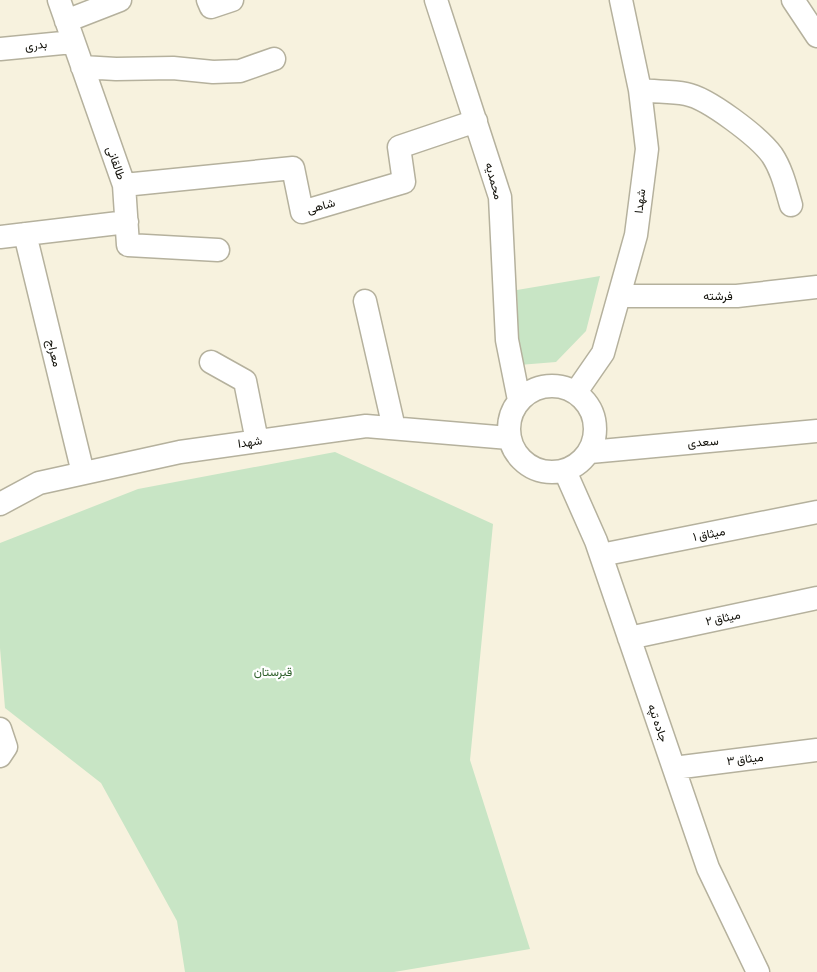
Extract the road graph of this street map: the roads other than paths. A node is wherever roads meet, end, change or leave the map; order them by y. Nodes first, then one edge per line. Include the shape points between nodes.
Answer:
1 (120, 0) edge
2 (208, 0) edge
3 (232, 0) edge
4 (436, 0) edge
5 (622, 0) edge
6 (793, 0) edge
7 (66, 21) edge
8 (817, 36) edge
9 (0, 49) edge
10 (274, 59) dead end
11 (82, 67) junction
12 (640, 90) junction
13 (476, 121) junction
14 (124, 186) junction
15 (791, 205) dead end
16 (127, 222) junction
17 (25, 234) junction
18 (0, 237) edge
19 (218, 250) dead end
20 (817, 287) edge
21 (619, 296) junction
22 (365, 301) dead end
23 (210, 362) dead end
24 (576, 392) junction
25 (519, 400) junction
26 (394, 428) junction
27 (817, 431) edge
28 (509, 438) junction
29 (258, 441) junction
30 (590, 452) junction
31 (565, 472) junction
32 (83, 473) junction
33 (0, 504) edge
34 (817, 512) edge
35 (601, 555) junction
36 (817, 598) edge
37 (629, 638) junction
38 (0, 729) edge
39 (817, 750) edge
40 (0, 756) edge
41 (674, 768) junction
42 (758, 972) edge

1 - 7 street, بدری
2 - 3 street via 211,7
4 - 13 street, محمدیه
5 - 12 street, شهدا
6 - 8 street
7 - 9 street, بدری
7 - 11 street, طالقانی
10 - 11 street via 240,71
11 - 14 street, طالقانی
12 - 15 street via 699,98 763,144 782,174
12 - 21 street, شهدا via 647,149 636,235
13 - 14 street, شاهی via 399,147 404,182 302,212 294,168
13 - 25 street, محمدیه via 500,197 507,340
14 - 16 street, طالقانی
16 - 17 street
16 - 19 street, طالقانی via 128,245
17 - 18 street
17 - 32 street, معراج
20 - 21 street, فرشته via 737,296
21 - 24 street, شهدا via 603,353
22 - 26 street
23 - 29 street via 245,381
24 - 25 street via 546,385
24 - 30 street via 591,408 596,430
25 - 28 street via 509,418
26 - 28 street, شهدا
26 - 29 street, شهدا via 366,426
27 - 30 street, سعدی
28 - 31 street via 520,459 540,472
29 - 32 street, شهدا via 180,452
30 - 31 street
31 - 35 street, جاده تپه
32 - 33 street, شهدا via 39,483
34 - 35 street, میثاق ۱
35 - 37 street, جاده تپه
36 - 37 street, میثاق ۲
37 - 41 street, جاده تپه
38 - 40 street via 6,747
39 - 41 street, میثاق ۳
41 - 42 street, جاده تپه via 708,868

